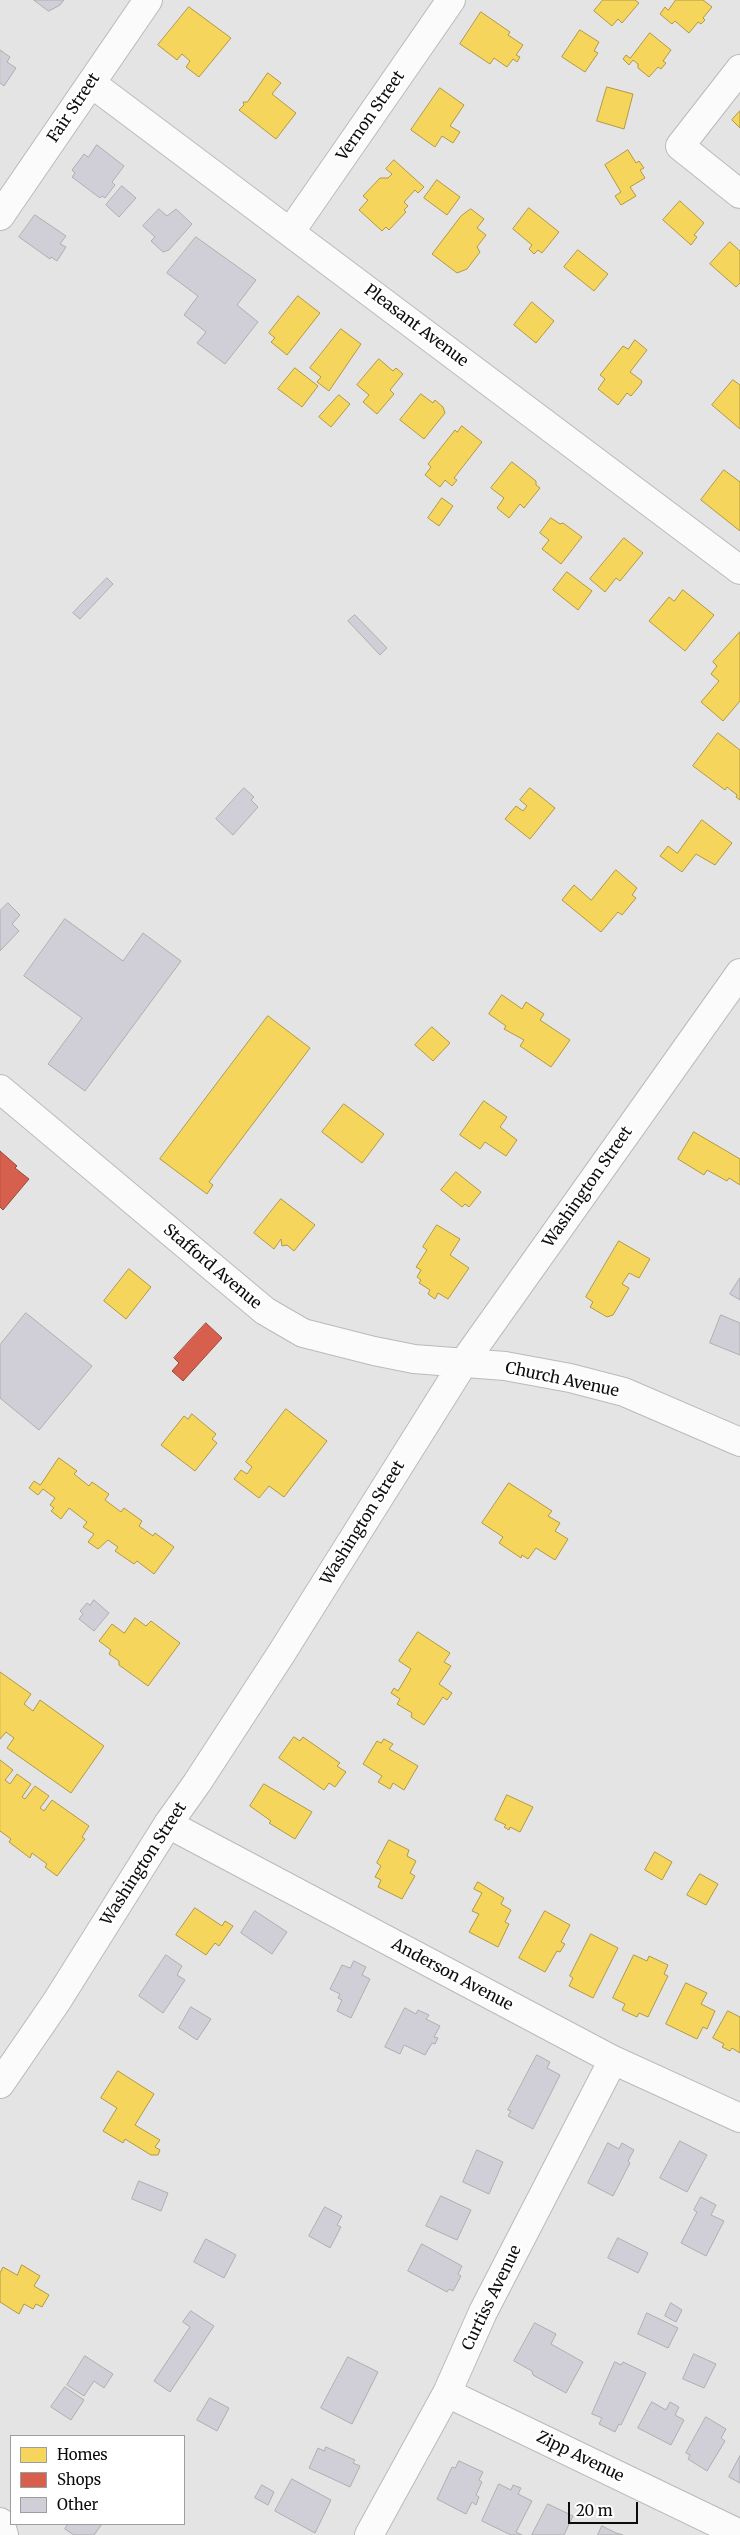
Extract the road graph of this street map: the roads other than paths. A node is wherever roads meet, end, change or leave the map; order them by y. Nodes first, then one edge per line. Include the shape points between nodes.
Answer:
1 (148, 0) edge
2 (451, 0) edge
3 (740, 69) edge
4 (91, 83) junction
5 (740, 194) edge
6 (0, 216) edge
7 (290, 231) junction
8 (740, 570) edge
9 (740, 973) edge
10 (0, 1089) edge
11 (464, 1362) junction
12 (740, 1442) edge
13 (168, 1824) junction
14 (613, 2060) junction
15 (0, 2084) edge
16 (740, 2118) edge
17 (447, 2393) junction
18 (0, 2522) edge
19 (740, 2534) edge
20 (4, 2535) edge
21 (369, 2535) edge

1 - 4 street, Fair Street
2 - 7 street, Vernon Street
3 - 5 street via 680,146
4 - 6 street, Fair Street
4 - 7 street, Pleasant Avenue
7 - 8 street, Pleasant Avenue
9 - 11 street, Washington Street
10 - 11 street, Stafford Avenue via 265,1311 303,1333 345,1344 414,1359
11 - 12 street, Church Avenue via 570,1378 624,1392
11 - 13 street, Washington Street via 281,1654
13 - 14 street, Anderson Avenue
13 - 15 street, Washington Street
14 - 16 street, Anderson Avenue
14 - 17 street, Curtiss Avenue via 483,2312
17 - 19 street, Zipp Avenue
17 - 21 street, Curtiss Avenue
18 - 20 street

